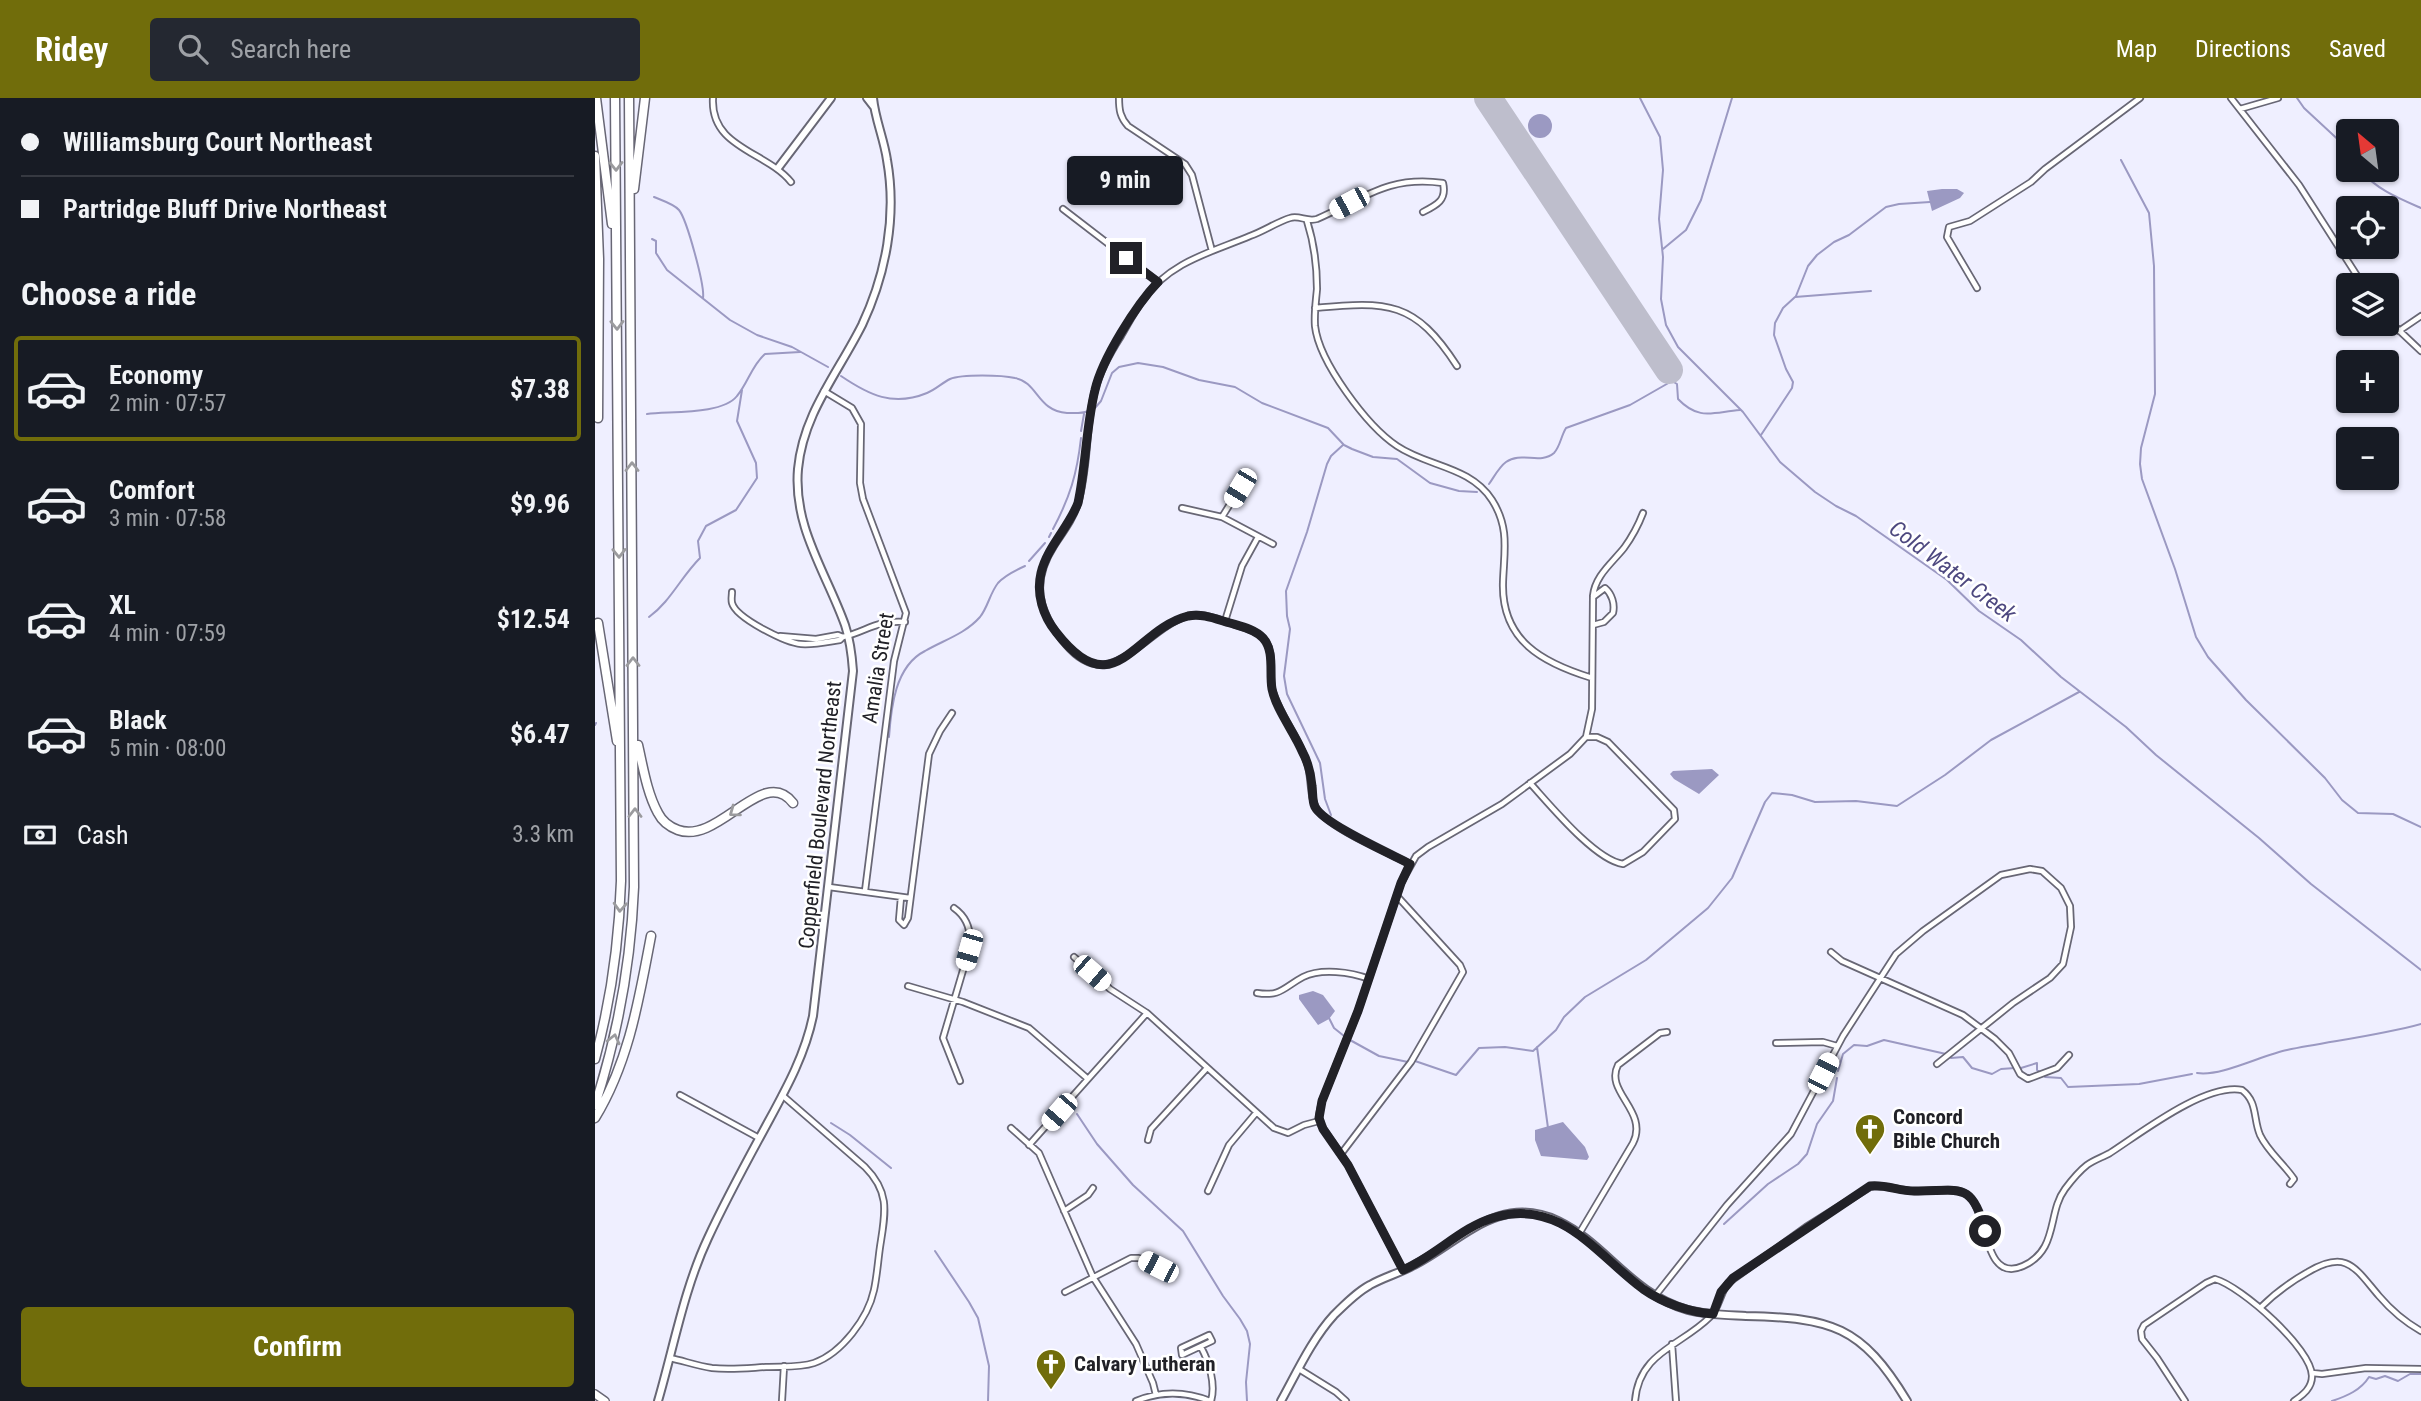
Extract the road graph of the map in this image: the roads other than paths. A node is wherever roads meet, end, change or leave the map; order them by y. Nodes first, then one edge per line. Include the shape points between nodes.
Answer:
1 (596, 98) edge
2 (615, 98) edge
3 (629, 98) edge
4 (645, 98) edge
5 (713, 98) edge
6 (831, 98) edge
7 (867, 98) edge
8 (873, 98) edge
9 (1119, 98) edge
10 (2140, 98) edge
11 (2231, 98) edge
12 (2278, 98) edge
13 (874, 107) junction
14 (2240, 109) junction
15 (595, 156) edge
16 (778, 168) junction
17 (791, 182) dead end
18 (1063, 209) dead end
19 (1423, 212) dead end
20 (630, 220) junction
21 (1307, 221) junction
22 (1212, 251) junction
23 (616, 257) junction
24 (2356, 273) edge
25 (1158, 282) junction
26 (1977, 288) dead end
27 (1315, 308) junction
28 (2421, 316) edge
29 (2399, 331) joint
30 (2421, 351) edge
31 (1457, 366) dead end
32 (824, 391) junction
33 (599, 418) dead end
34 (1240, 488) dead end
35 (1182, 508) dead end
36 (1643, 513) dead end
37 (1222, 517) junction
38 (1258, 537) junction
39 (1273, 544) dead end
40 (732, 592) dead end
41 (1593, 597) junction
42 (1225, 621) junction
43 (905, 622) junction
44 (599, 623) dead end
45 (1593, 625) junction
46 (845, 636) junction
47 (1592, 678) junction
48 (952, 713) dead end
49 (634, 730) junction
50 (1586, 737) junction
51 (621, 765) junction
52 (1530, 783) junction
53 (793, 803) dead end
54 (1410, 864) junction
55 (828, 887) junction
56 (865, 891) junction
57 (1397, 896) junction
58 (901, 897) junction
59 (910, 898) junction
60 (954, 908) dead end
61 (651, 936) dead end
62 (1831, 952) dead end
63 (1074, 957) dead end
64 (1879, 978) junction
65 (1369, 979) junction
66 (908, 986) dead end
67 (1257, 993) dead end
68 (955, 999) junction
69 (1147, 1013) junction
70 (1982, 1028) junction
71 (1667, 1032) dead end
72 (1776, 1043) dead end
73 (1837, 1046) junction
74 (2069, 1055) dead end
75 (595, 1059) edge
76 (1937, 1064) dead end
77 (1207, 1068) junction
78 (1088, 1079) junction
79 (960, 1081) dead end
80 (680, 1095) dead end
81 (782, 1095) junction
82 (595, 1105) edge
83 (1256, 1113) junction
84 (595, 1118) edge
85 (1319, 1121) junction
86 (1011, 1128) dead end
87 (759, 1138) junction
88 (1148, 1140) dead end
89 (1029, 1145) junction
90 (1341, 1154) junction
91 (2291, 1184) dead end
92 (1093, 1188) dead end
93 (1207, 1191) dead end
94 (1064, 1211) junction
95 (1578, 1234) junction
96 (1158, 1267) dead end
97 (1403, 1270) junction
98 (1093, 1277) junction
99 (1065, 1292) dead end
100 (1655, 1296) junction
101 (2260, 1308) junction
102 (1713, 1314) junction
103 (2421, 1331) edge
104 (1672, 1344) junction
105 (1201, 1347) junction
106 (670, 1358) junction
107 (784, 1366) junction
108 (2421, 1368) edge
109 (1299, 1369) junction
110 (2312, 1373) junction
111 (595, 1394) edge
112 (1156, 1395) junction
113 (605, 1401) edge
114 (659, 1401) edge
115 (782, 1401) edge
116 (1136, 1401) edge
117 (1210, 1401) edge
118 (1281, 1401) edge
119 (1346, 1401) edge
120 (1635, 1401) edge
121 (1676, 1401) edge
122 (1907, 1401) edge
123 (2185, 1401) edge
124 (2294, 1401) edge

1 - 23 highway
2 -> 23 highway
3 - 20 highway
4 - 20 highway
5 - 16 street via 717,123 727,138
6 - 16 main road
7 - 13 main road, Copperfield Boulevard Northeast
8 - 13 main road, Copperfield Boulevard Northeast
9 - 22 street via 1119,110 1128,126 1185,164 1192,175
10 - 26 street via 2031,183 1949,228 1947,237
11 - 14 street
12 - 14 street
13 - 32 main road, Copperfield Boulevard Northeast via 890,177 889,233 883,267 861,326
14 - 24 street via 2313,204
15 - 33 highway
16 - 17 street
18 - 25 street
19 - 21 street via 1441,202 1443,183 1388,185
49 -> 20 highway
21 - 22 street via 1290,218
21 - 27 street via 1316,259
22 - 25 street via 1178,266
23 -> 51 highway
25 - 42 street via 1099,377 1078,503 1042,570 1041,603 1049,623 1074,653 1103,665 1120,660 1185,617
27 - 31 street via 1380,304 1401,310 1440,341
27 - 47 street via 1316,334 1324,354 1372,425 1409,454 1463,474 1492,500 1506,533 1503,595 1517,633 1545,660
28 - 29 street
29 - 30 street
32 - 43 street, Amalia Street via 852,408 861,424 863,499 906,613
32 - 46 main road, Copperfield Boulevard Northeast via 800,450 798,500 806,535
34 - 37 street
35 - 37 street
36 - 41 street via 1626,546 1595,583
37 - 38 street
38 - 39 street
38 - 42 street via 1242,566
40 - 46 street via 732,604 739,614 777,636 800,644
41 - 45 street
41 - 45 street via 1605,587 1614,608 1611,617
42 - 54 street via 1258,633 1267,643 1272,688 1306,760 1315,807 1327,819
43 - 46 street via 876,624
43 - 56 street, Amalia Street via 894,661
44 - 51 highway
45 - 47 street
46 - 55 main road, Copperfield Boulevard Northeast via 853,685
47 - 50 street
48 - 59 street via 929,754
53 -> 49 highway via 781,794 765,792 705,830 689,833 674,828 657,813
82 -> 49 highway via 615,1034 629,954 634,887
50 - 52 street
50 - 52 street via 1608,742 1674,810 1675,819 1643,852 1623,864 1609,860
51 -> 75 highway via 618,933
52 - 54 street via 1428,847
54 - 57 street
55 - 56 street
55 - 81 main road, Copperfield Boulevard Northeast via 813,1016 800,1059
56 - 58 street
57 - 65 street
57 - 90 street via 1463,972 1416,1055
58 - 59 street
58 - 59 street via 902,925 908,922
60 - 68 street via 971,938
61 - 84 highway via 623,1060
62 - 64 street
63 - 69 street
64 - 70 street
64 - 70 street via 1900,950 1997,877 2021,870 2042,871 2061,888 2070,906 2066,957 2050,978
64 - 73 street
65 - 67 street via 1322,972 1304,976 1279,993
65 - 85 street via 1322,1101
66 - 68 street
68 - 78 street via 1029,1028
68 - 79 street via 943,1038
69 - 77 street
69 - 78 street
70 - 74 street via 2028,1079 2057,1068
70 - 76 street
71 - 95 street via 1615,1071 1638,1130
72 - 73 street
73 - 100 street via 1791,1134
77 - 83 street
77 - 88 street via 1151,1129
78 - 89 street
80 - 87 street
81 - 87 main road, Copperfield Boulevard Northeast
81 - 107 street via 875,1177 885,1204 874,1291 862,1318 824,1358
83 - 85 street via 1288,1133
83 - 93 street via 1229,1144
85 - 90 street
86 - 89 street
87 - 106 main road, Copperfield Boulevard Northeast via 698,1261
89 - 94 street via 1041,1157
90 - 97 street
91 - 102 street via 2294,1179 2259,1132 2249,1095 2239,1089 2222,1090 2187,1105 2084,1167 2059,1197 2052,1231 2041,1251 2023,1266 2008,1268 1995,1260 1978,1207 1964,1192 1873,1186 1733,1278 1721,1292
92 - 94 street
94 - 98 street
95 - 97 main road via 1542,1215 1498,1216
95 - 100 main road
96 - 98 street via 1131,1258
97 - 109 main road via 1349,1300 1327,1323
98 - 99 street
98 - 112 street via 1136,1344
100 - 102 main road
101 - 103 street via 2281,1288 2321,1264 2341,1261 2354,1268 2391,1310
101 - 110 street via 2289,1337
101 - 123 street via 2230,1285 2213,1279 2142,1328 2142,1339
102 - 104 street
102 - 122 main road via 1797,1318 1837,1327 1873,1353
104 - 120 street via 1644,1370
104 - 121 street
105 - 105 street via 1212,1340 1209,1335 1181,1352
105 - 117 street via 1213,1387
106 - 107 street via 713,1368
106 - 114 main road, Copperfield Boulevard Northeast
107 - 115 street
108 - 110 street
109 - 118 main road
109 - 119 street
110 - 124 street via 2308,1389
111 - 113 main road
112 - 116 street
112 - 117 street via 1178,1393

